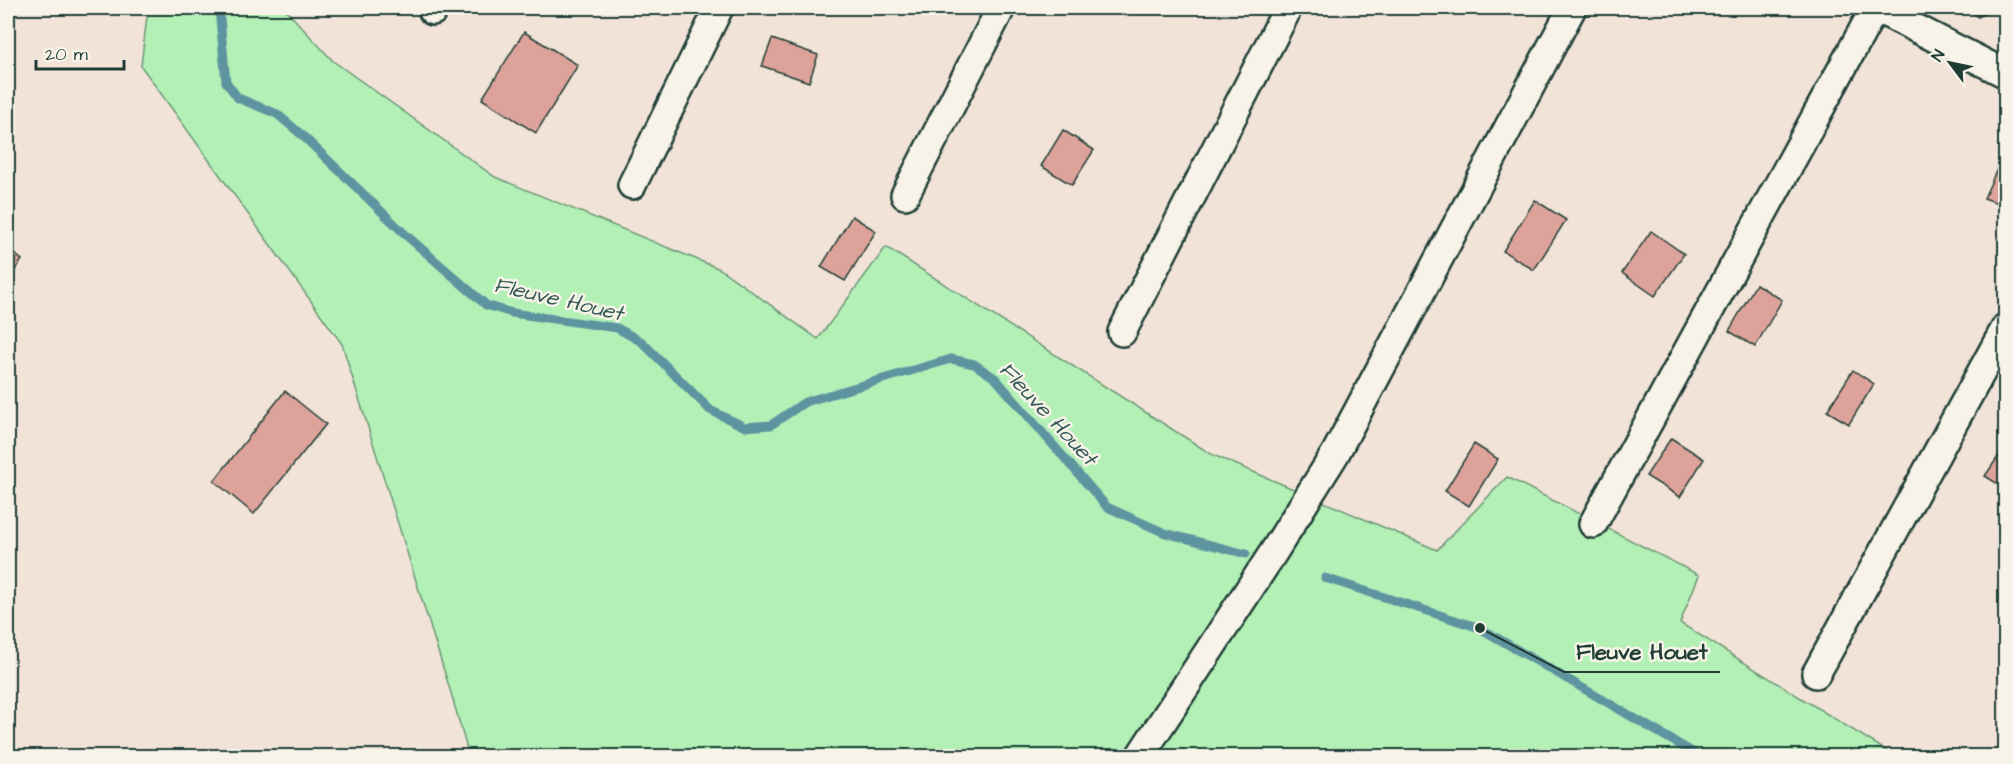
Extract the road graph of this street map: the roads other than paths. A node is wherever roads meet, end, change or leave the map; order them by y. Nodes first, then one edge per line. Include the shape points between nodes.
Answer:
1 (719, 8) edge
2 (1001, 8) edge
3 (1288, 8) edge
4 (1572, 8) edge
5 (1876, 8) edge
6 (2006, 74) edge
7 (632, 185) dead end
8 (905, 195) dead end
9 (2006, 327) edge
10 (1122, 332) dead end
11 (1593, 524) dead end
12 (1816, 674) dead end
13 (1140, 756) edge

1 - 7 street
2 - 8 street
3 - 10 street
4 - 13 street via 1335,454
5 - 6 street
5 - 11 street
9 - 12 street

